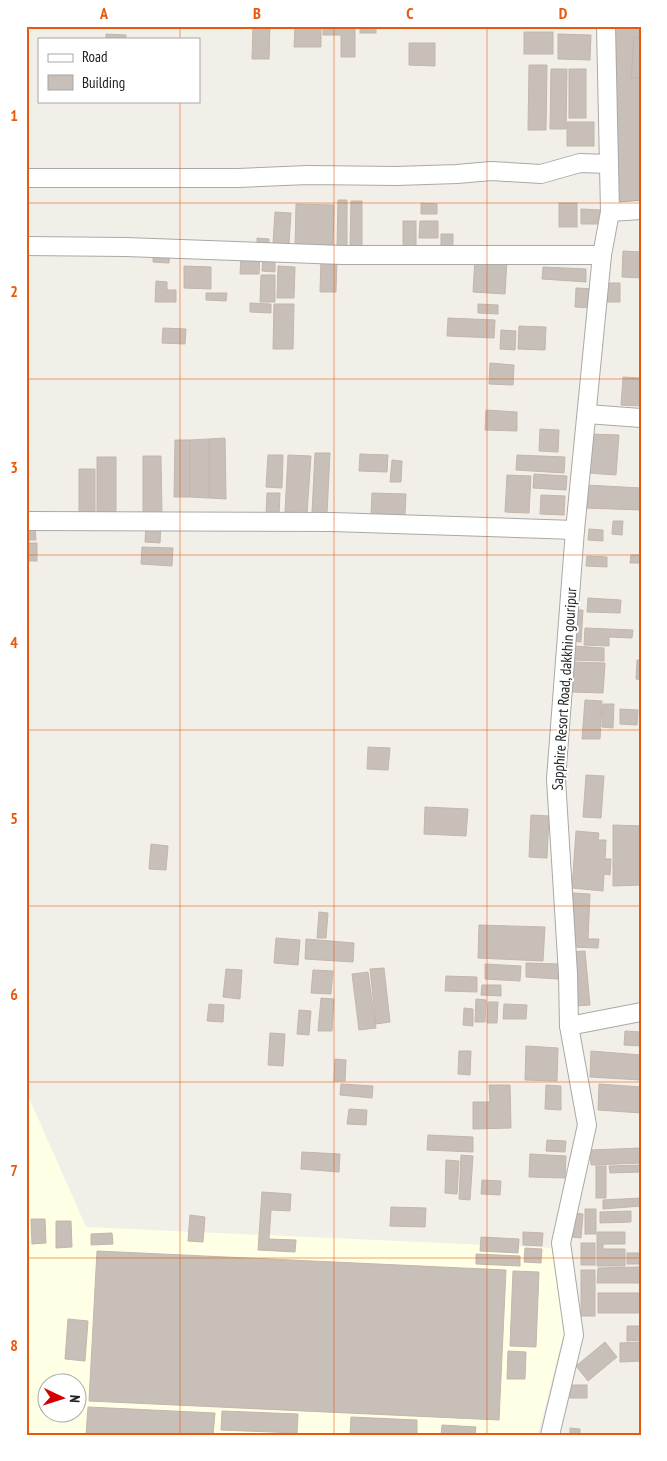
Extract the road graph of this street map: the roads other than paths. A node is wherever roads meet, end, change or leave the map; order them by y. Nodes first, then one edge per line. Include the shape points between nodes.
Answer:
1 (606, 26) edge
2 (608, 164) junction
3 (26, 178) edge
4 (641, 210) edge
5 (610, 212) junction
6 (26, 246) edge
7 (602, 254) junction
8 (587, 414) junction
9 (641, 418) edge
10 (26, 521) edge
11 (575, 530) junction
12 (641, 1012) edge
13 (569, 1026) junction
14 (550, 1435) edge

1 - 2 street, Sapphire Resort Road, dakkhin gouripur
2 - 3 street via 580,163 541,174 491,171 396,176
2 - 5 street, Sapphire Resort Road, dakkhin gouripur
4 - 5 street
5 - 7 street, Sapphire Resort Road, dakkhin gouripur
6 - 7 street via 342,255
7 - 8 street, Sapphire Resort Road, dakkhin gouripur
8 - 9 street
8 - 11 street, Sapphire Resort Road, dakkhin gouripur
10 - 11 street via 332,522
11 - 13 street, Sapphire Resort Road, dakkhin gouripur via 556,779
12 - 13 street
13 - 14 street, Sapphire Resort Road, dakkhin gouripur via 586,1125 561,1243 574,1335

